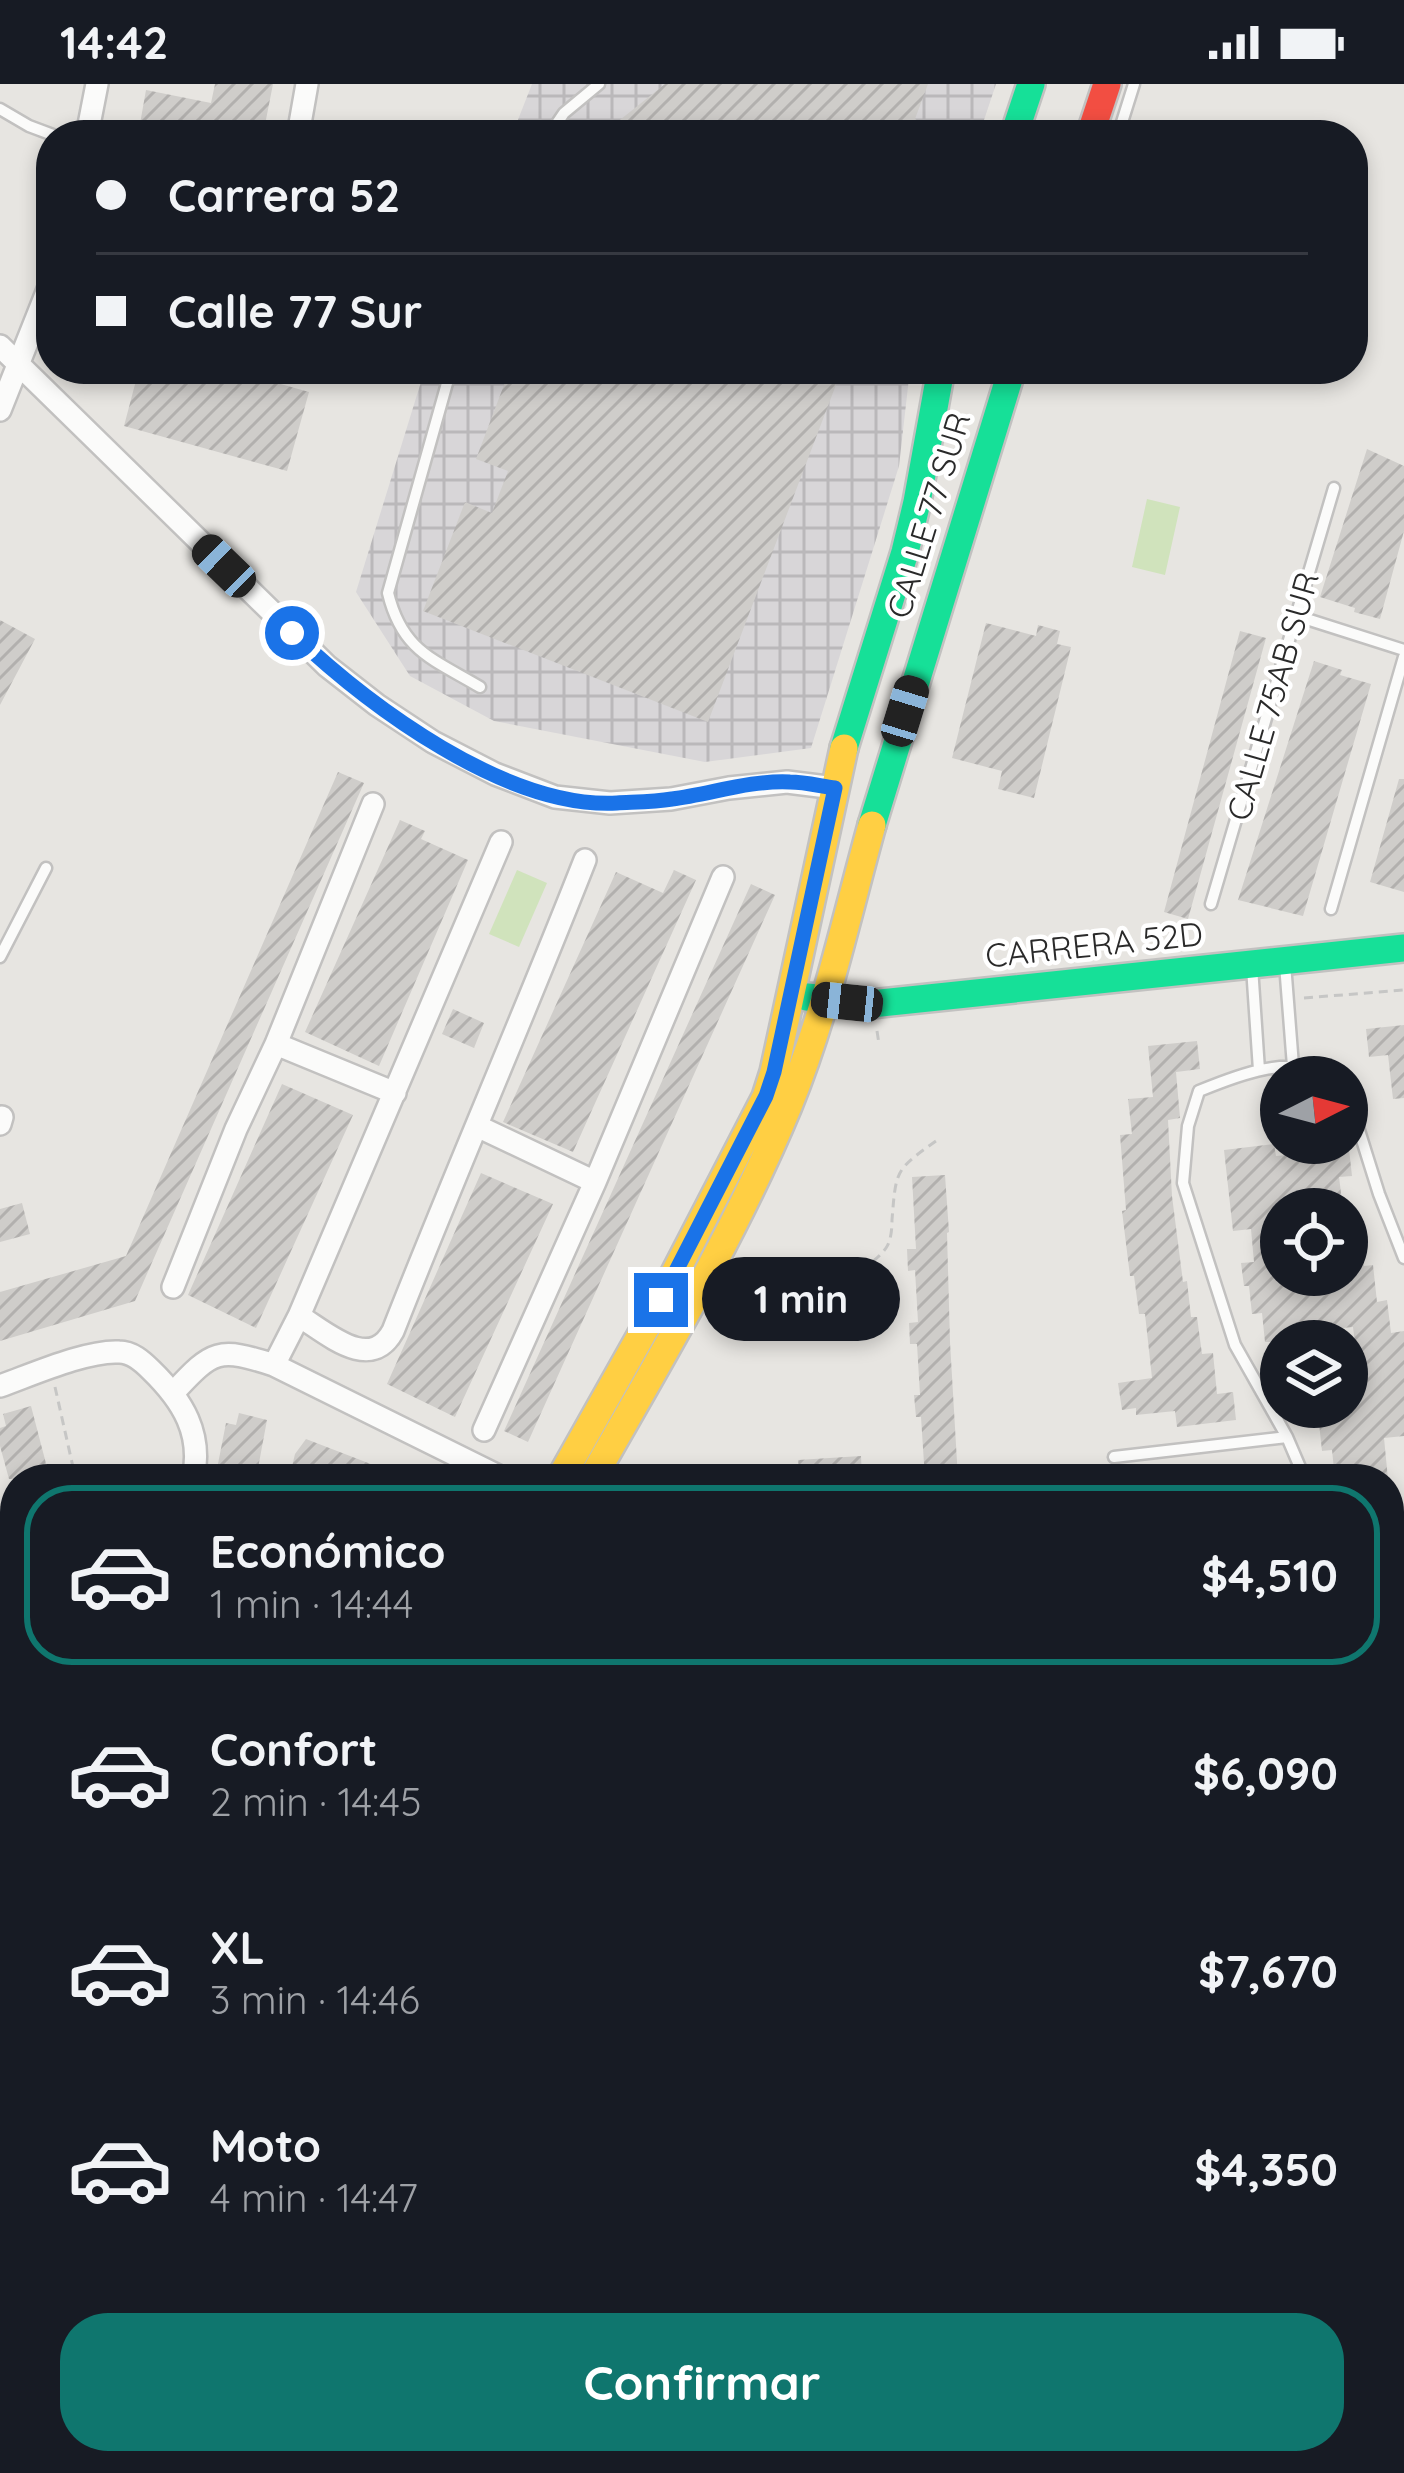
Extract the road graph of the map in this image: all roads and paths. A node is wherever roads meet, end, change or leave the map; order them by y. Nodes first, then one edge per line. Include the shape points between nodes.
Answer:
1 (97, 84) edge
2 (307, 84) edge
3 (598, 84) edge
4 (1031, 84) edge
5 (1106, 84) edge
6 (1134, 84) edge
7 (0, 109) edge
8 (90, 120) edge
9 (301, 120) edge
10 (559, 120) edge
11 (1019, 120) edge
12 (1095, 120) edge
13 (1123, 120) edge
14 (36, 129) edge
15 (36, 321) edge
16 (0, 346) edge
17 (19, 365) junction
18 (36, 382) edge
19 (38, 384) edge
20 (447, 384) edge
21 (938, 384) edge
22 (1007, 384) edge
23 (0, 410) edge
24 (1334, 488) dead end
25 (1294, 615) junction
26 (1404, 653) edge
27 (480, 687) dead end
28 (835, 788) junction
29 (374, 804) dead end
30 (501, 842) dead end
31 (585, 860) dead end
32 (46, 868) dead end
33 (723, 877) dead end
34 (1211, 904) dead end
35 (1331, 909) dead end
36 (1404, 948) edge
37 (0, 957) edge
38 (1284, 961) junction
39 (1252, 964) junction
40 (1404, 990) edge
41 (792, 994) junction
42 (1287, 999) junction
43 (823, 1000) junction
44 (277, 1044) junction
45 (1292, 1056) edge
46 (1259, 1070) joint
47 (394, 1093) junction
48 (478, 1126) junction
49 (936, 1141) dead end
50 (1368, 1159) edge
51 (595, 1182) junction
52 (1404, 1258) edge
53 (173, 1287) dead end
54 (820, 1289) dead end
55 (299, 1316) junction
56 (274, 1365) junction
57 (50, 1368) junction
58 (0, 1385) edge
59 (174, 1392) junction
60 (484, 1430) dead end
61 (1287, 1437) junction
62 (1114, 1457) dead end
63 (73, 1464) edge
64 (196, 1464) edge
65 (474, 1464) edge
66 (568, 1464) edge
67 (600, 1464) edge
68 (1299, 1464) edge

1 - 8 street
2 - 9 street
3 - 10 lane
4 - 11 main road
5 - 12 main road
6 - 13 lane
7 - 14 lane
15 - 17 street
16 - 17 street
17 - 18 street
17 - 23 street
19 - 28 street via 327,666 434,742 495,774 555,796 610,803 787,782
20 - 27 lane via 388,593 404,635
21 - 28 main road, CALLE 77 SUR via 905,552
22 - 43 main road, CALLE 77 SUR
24 - 25 lane, CALLE 75AB SUR
25 - 26 lane
25 - 34 lane, CALLE 75AB SUR
26 - 35 lane
28 - 41 main road, CALLE 77 SUR
29 - 44 street
30 - 47 street
31 - 48 street
32 - 37 lane
33 - 51 street
36 - 38 main road, CARRERA 52D
38 - 39 main road, CARRERA 52D
38 - 42 lane
39 - 43 main road, CARRERA 52D via 871,1004
39 - 46 lane
40 - 42 path
41 - 43 main road, CARRERA 52D
41 - 66 main road, CALLE 77 SUR via 766,1096
42 - 45 lane
43 - 67 main road, CALLE 77 SUR via 790,1105
44 - 47 street
44 - 53 street
46 - 61 lane via 1198,1091 1183,1183 1234,1345
47 - 55 street
48 - 51 street
48 - 55 street via 387,1342 353,1349
49 - 54 path via 899,1171 888,1246
50 - 52 lane
51 - 60 street
55 - 56 street
56 - 59 street via 220,1354
56 - 65 street
57 - 58 street
57 - 59 street via 122,1351
57 - 63 path
59 - 64 street via 190,1421
61 - 62 lane
61 - 68 lane

